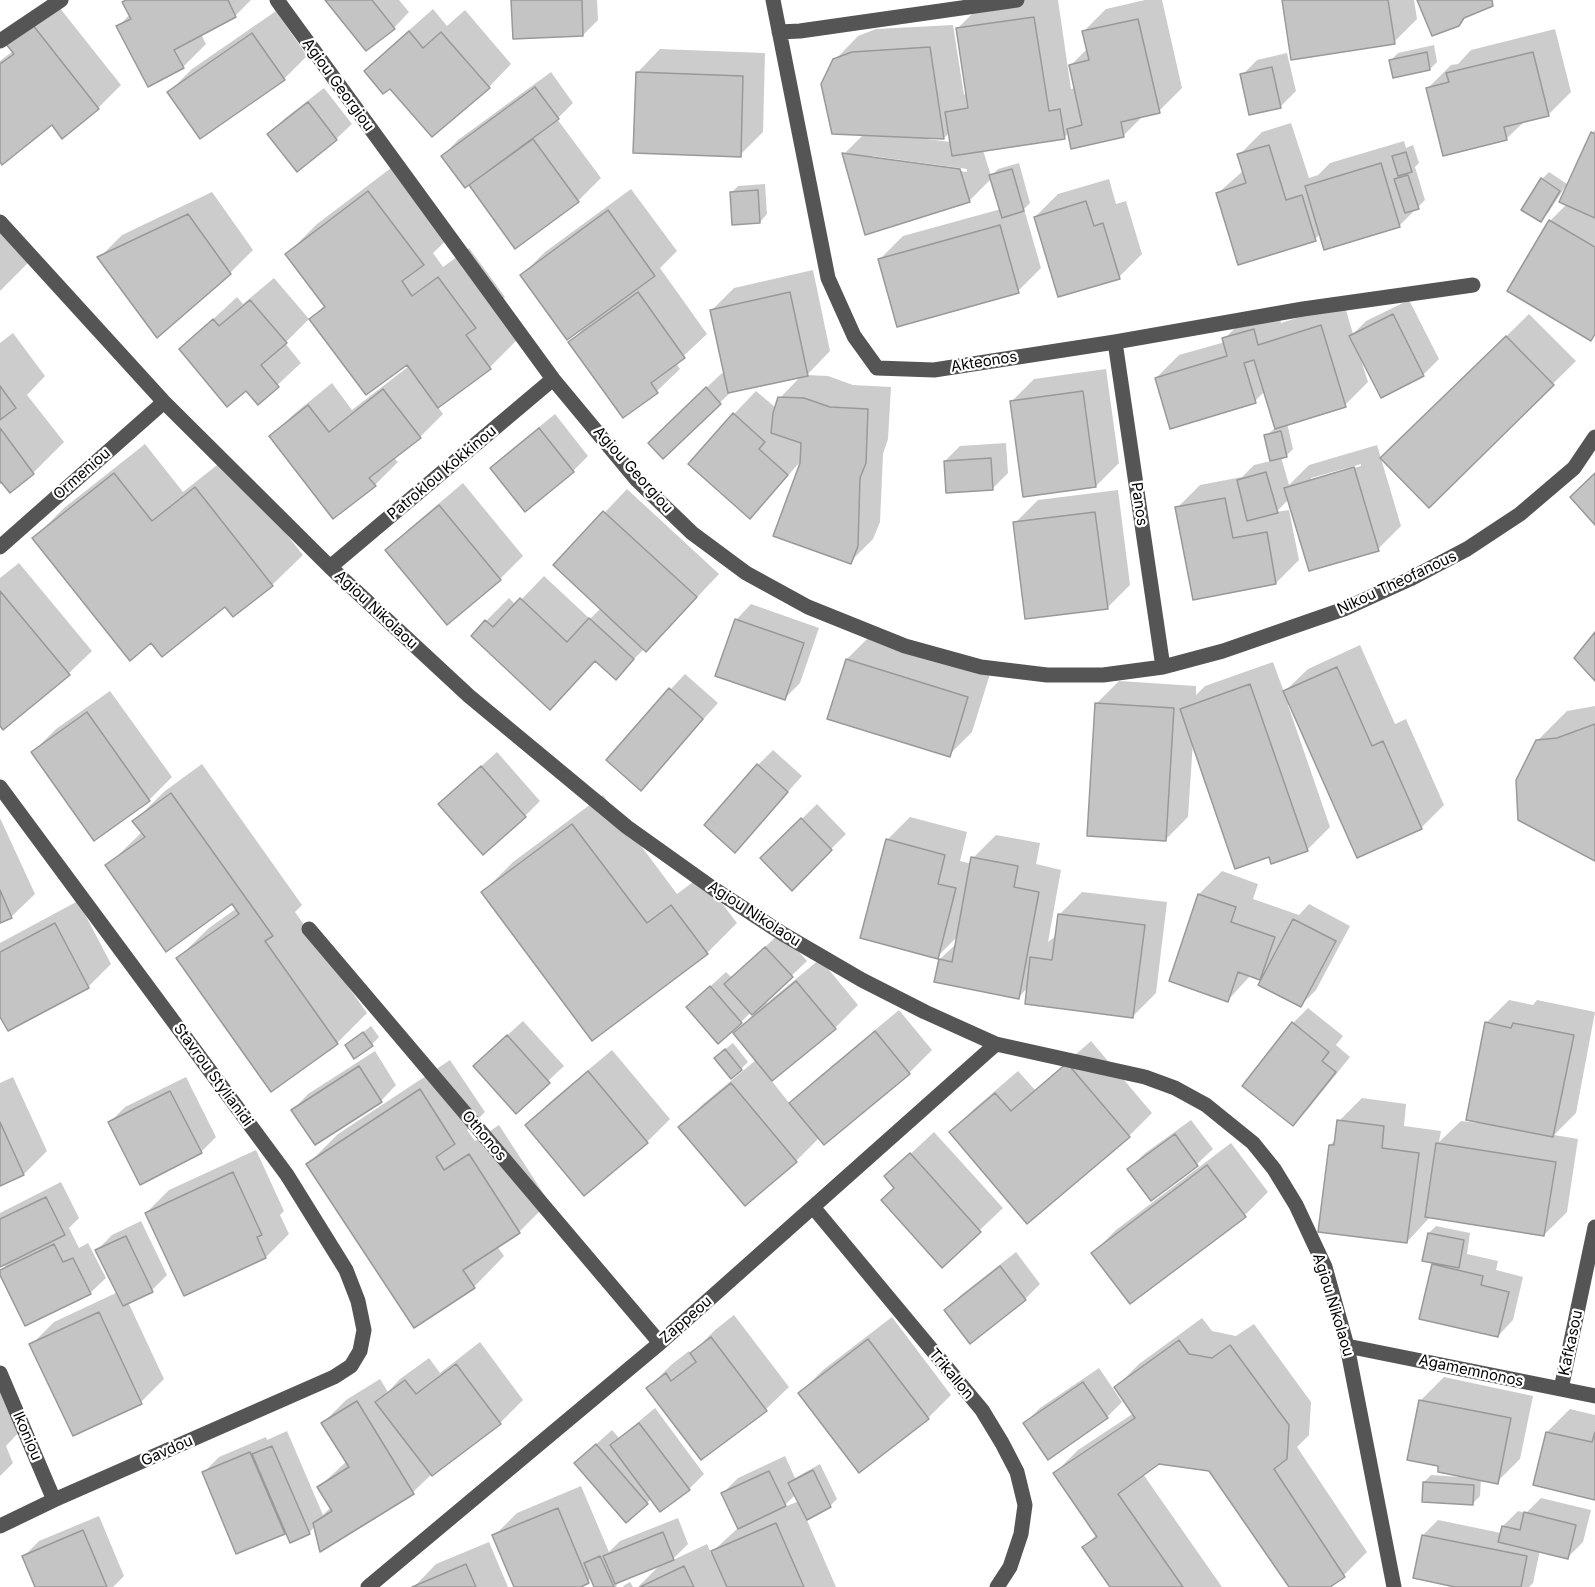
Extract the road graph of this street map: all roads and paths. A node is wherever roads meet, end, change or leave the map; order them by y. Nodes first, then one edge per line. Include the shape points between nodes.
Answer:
1 (61, 0) edge
2 (277, 0) edge
3 (773, 0) edge
4 (1017, 0) edge
5 (779, 32) junction
6 (0, 40) edge
7 (0, 222) edge
8 (1473, 285) dead end
9 (1115, 342) junction
10 (553, 379) junction
11 (164, 402) junction
12 (1595, 437) edge
13 (0, 547) edge
14 (330, 567) junction
15 (1163, 667) junction
16 (0, 787) edge
17 (309, 929) dead end
18 (996, 1044) junction
19 (813, 1207) junction
20 (1595, 1227) edge
21 (660, 1343) junction
22 (1347, 1346) junction
23 (0, 1373) edge
24 (334, 1377) joint
25 (1561, 1389) junction
26 (1595, 1396) edge
27 (54, 1500) junction
28 (0, 1526) edge
29 (368, 1587) edge
30 (997, 1587) edge
31 (1394, 1587) edge

1 - 6 street
2 - 10 street, Agiou Georgiou
3 - 5 street, Akteonos
4 - 5 street
5 - 9 street, Akteonos via 828,278 854,336 877,369 934,370
7 - 11 street, Agiou Nikolaou
8 - 9 street, Akteonos via 1303,309
9 - 15 street, Panos
10 - 14 street, Patroklou Kokkinou
10 - 15 street, Agiou Georgiou via 636,479 692,533 746,573 808,607 905,646 981,667 1047,675 1103,675
11 - 13 street, Ormeniou
11 - 14 street, Agiou Nikolaou
12 - 15 street, Nikou Theofanous via 1574,468 1520,514 1467,549 1344,609 1223,651
14 - 18 street, Agiou Nikolaou via 470,696 656,848 783,934 925,1012
16 - 24 street, Stavrou Stylianidi via 287,1175 346,1270 364,1330 360,1351 351,1366
17 - 21 street, Othonos
18 - 19 street, Zappeou
18 - 22 street, Agiou Nikolaou via 1145,1077 1175,1088 1229,1122 1274,1169 1296,1205 1324,1267
19 - 21 street, Zappeou
19 - 30 street, Trikallon via 981,1410 1017,1472 1025,1505 1021,1534 1010,1567
20 - 25 street, Kafkasou
21 - 29 street, Zappeou
22 - 25 street, Agamemnonos
22 - 31 street, Agiou Nikolaou
23 - 27 street, Ikoniou
24 - 27 street, Gavdou
25 - 26 street, Agamemnonos
27 - 28 street, Gavdou

